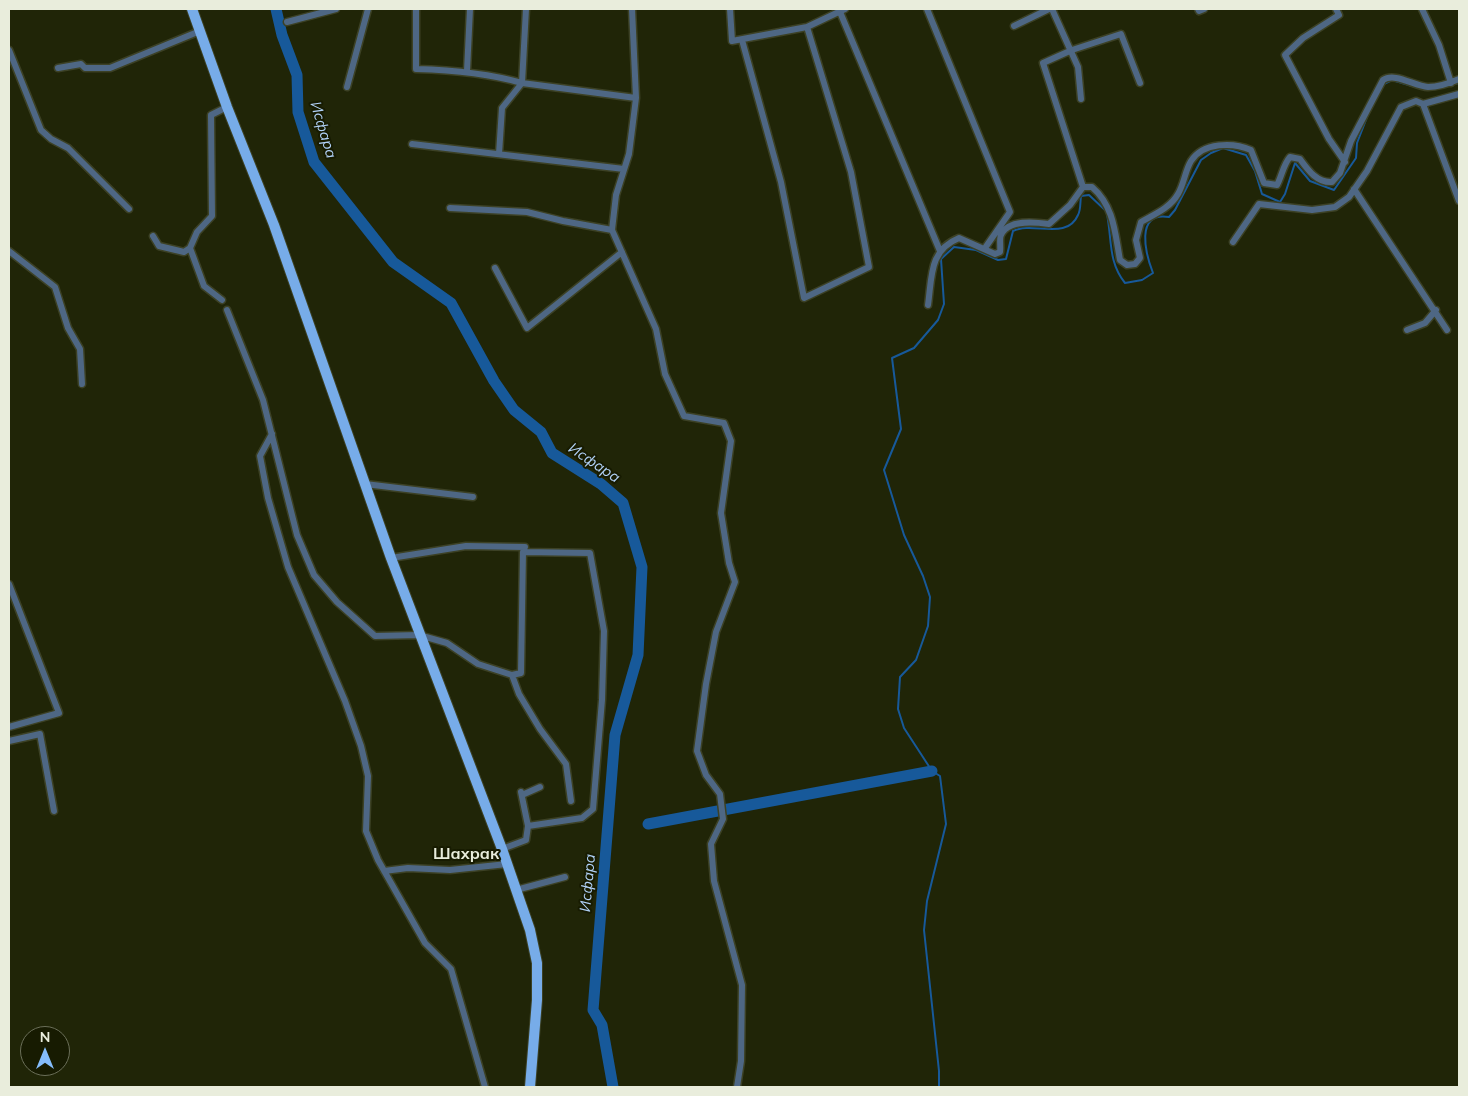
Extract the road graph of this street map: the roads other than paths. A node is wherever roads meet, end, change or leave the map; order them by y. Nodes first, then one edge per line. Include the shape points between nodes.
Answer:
1 (192, 9) edge
2 (336, 9) edge
3 (368, 9) edge
4 (416, 9) edge
5 (470, 9) edge
6 (526, 9) edge
7 (632, 9) edge
8 (730, 9) edge
9 (927, 9) edge
10 (1051, 9) edge
11 (1198, 9) edge
12 (1204, 9) edge
13 (1336, 9) edge
14 (1422, 9) edge
15 (842, 10) edge
16 (287, 22) dead end
17 (1014, 26) dead end
18 (807, 27) junction
19 (200, 31) junction
20 (742, 40) junction
21 (9, 50) edge
22 (1072, 50) junction
23 (58, 68) dead end
24 (467, 71) junction
25 (1459, 79) edge
26 (522, 82) junction
27 (1450, 82) junction
28 (1140, 83) dead end
29 (347, 87) dead end
30 (1459, 94) edge
31 (636, 98) junction
32 (1082, 99) dead end
33 (1423, 104) junction
34 (227, 107) junction
35 (412, 144) dead end
36 (499, 154) junction
37 (1345, 162) junction
38 (624, 169) junction
39 (1083, 187) junction
40 (1354, 189) junction
41 (1459, 201) edge
42 (450, 208) dead end
43 (128, 209) dead end
44 (612, 230) junction
45 (153, 236) dead end
46 (1233, 242) dead end
47 (190, 248) junction
48 (985, 248) junction
49 (9, 251) edge
50 (940, 251) junction
51 (622, 252) junction
52 (495, 268) dead end
53 (222, 300) dead end
54 (928, 305) dead end
55 (227, 310) dead end
56 (1436, 310) junction
57 (1407, 330) dead end
58 (1447, 330) dead end
59 (82, 384) dead end
60 (272, 434) junction
61 (365, 484) junction
62 (473, 496) dead end
63 (523, 552) junction
64 (391, 558) junction
65 (9, 584) edge
66 (419, 634) junction
67 (512, 676) junction
68 (9, 727) edge
69 (9, 741) edge
70 (540, 787) dead end
71 (571, 801) dead end
72 (54, 811) dead end
73 (528, 826) junction
74 (502, 850) junction
75 (508, 864) junction
76 (384, 871) junction
77 (565, 877) dead end
78 (516, 890) junction
79 (485, 1087) edge
80 (530, 1087) edge
81 (737, 1087) edge

1 - 19 main road
2 - 16 street
3 - 29 street
4 - 24 street via 416,69
5 - 24 street
6 - 26 street
7 - 31 street
8 - 20 street via 732,41
9 - 48 street via 1010,212
10 - 17 street
10 - 22 street
11 - 12 street
13 - 37 street via 1339,15 1303,38 1284,55
14 - 27 street via 1439,45
15 - 18 street
15 - 50 street
18 - 20 street
18 - 20 street via 850,172 869,267 804,298 781,182
19 - 23 street via 110,68 86,68 81,64
19 - 34 main road
21 - 43 street via 41,130 68,148
22 - 28 street via 1121,34
22 - 32 street
22 - 39 street via 1043,63
24 - 26 street
25 - 27 street
26 - 31 street
26 - 36 street via 502,108
27 - 37 street via 1430,87 1395,77 1383,80 1351,140
30 - 33 street
31 - 38 street
33 - 40 street via 1416,101 1401,107
33 - 41 street
34 - 47 street via 211,115 212,216 197,232
34 - 61 main road via 274,225
35 - 36 street
36 - 38 street
37 - 39 street via 1332,182 1326,182 1314,176 1300,159 1290,157 1284,163 1283,175 1277,185 1264,183 1251,150 1240,145 1210,147 1196,153 1178,194 1167,208 1141,222 1136,240 1140,258 1135,264 1120,260 1111,210 1102,195 1092,187
38 - 44 street via 616,194
39 - 48 street via 1070,205 1049,224 1022,222 1007,228 1000,236 1000,252 995,254
40 - 46 street via 1335,207 1312,210 1259,204
40 - 56 street
42 - 44 street via 527,212
44 - 51 street
45 - 47 street via 159,246 184,252
47 - 53 street via 204,286
48 - 50 street via 959,238 947,243
49 - 59 street via 55,286 68,328 80,349
50 - 54 street via 933,268
51 - 52 street via 527,328
51 - 81 street via 656,329 664,374 684,416 724,423 731,441 721,513 735,582 716,632 698,751 706,775 720,794 723,819 711,844 714,880 742,984 741,1061
55 - 60 street via 263,400
56 - 57 street via 1425,323
56 - 58 street
60 - 66 street via 298,534 314,575 337,602 375,636
60 - 76 street via 260,456 268,498 288,567 361,746 368,776 366,831
61 - 62 street
61 - 64 main road
63 - 64 street via 525,547 466,546
63 - 67 street via 521,673
63 - 73 street via 590,553 604,631 593,809 582,818
64 - 66 main road
65 - 68 street via 59,713
66 - 67 street via 447,643 478,664
66 - 74 main road
67 - 71 street via 540,729 566,764
69 - 72 street via 40,734
70 - 73 street via 521,793
73 - 74 street via 526,840
74 - 75 main road
75 - 76 street via 450,870 408,868
75 - 78 main road
76 - 79 street via 425,943 451,970
77 - 78 street
78 - 80 main road via 537,963

